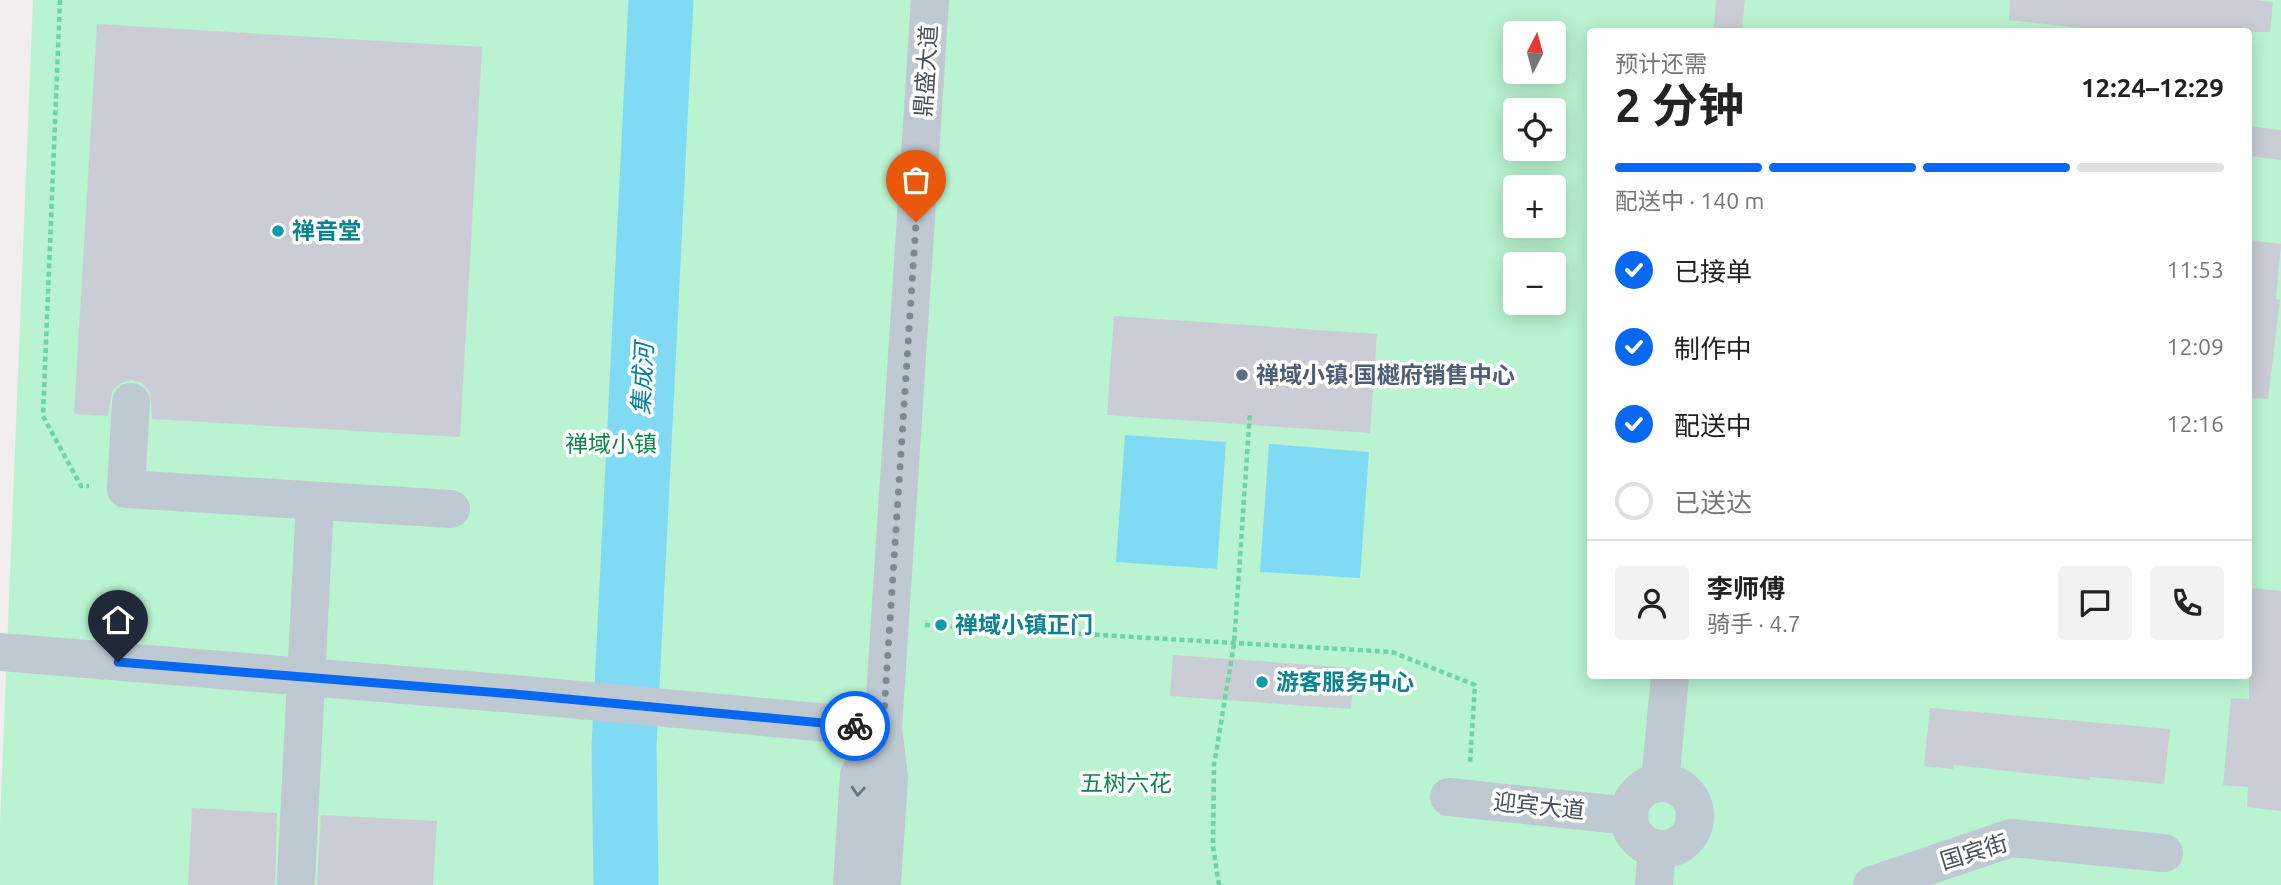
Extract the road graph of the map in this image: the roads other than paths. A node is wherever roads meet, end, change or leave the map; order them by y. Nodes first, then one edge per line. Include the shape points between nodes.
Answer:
1 (930, 0) edge
2 (131, 401) dead end
3 (315, 501) junction
4 (451, 509) dead end
5 (0, 652) edge
6 (306, 677) junction
7 (1670, 679) edge
8 (883, 728) junction
9 (1660, 782) junction
10 (1457, 798) road end
11 (1629, 816) junction
12 (2164, 853) dead end
13 (1661, 875) edge
14 (296, 880) dead end
15 (852, 885) edge
16 (882, 885) edge
17 (1871, 885) edge

1 - 8 street, 鼎盛大道
2 - 3 street via 126,489
3 - 4 street
3 - 6 street
5 - 6 street
6 - 8 street
6 - 14 street
7 - 9 street
8 -> 15 street, 鼎盛大道 via 859,775
8 - 16 street, 鼎盛大道 via 889,777
9 - 11 street via 1641,789 1628,808
9 - 13 street via 1686,792 1696,813 1691,836 1671,850
10 - 11 street, 迎宾大道
11 - 13 street via 1630,832 1648,848
12 - 17 street, 国宾街 via 2011,838

